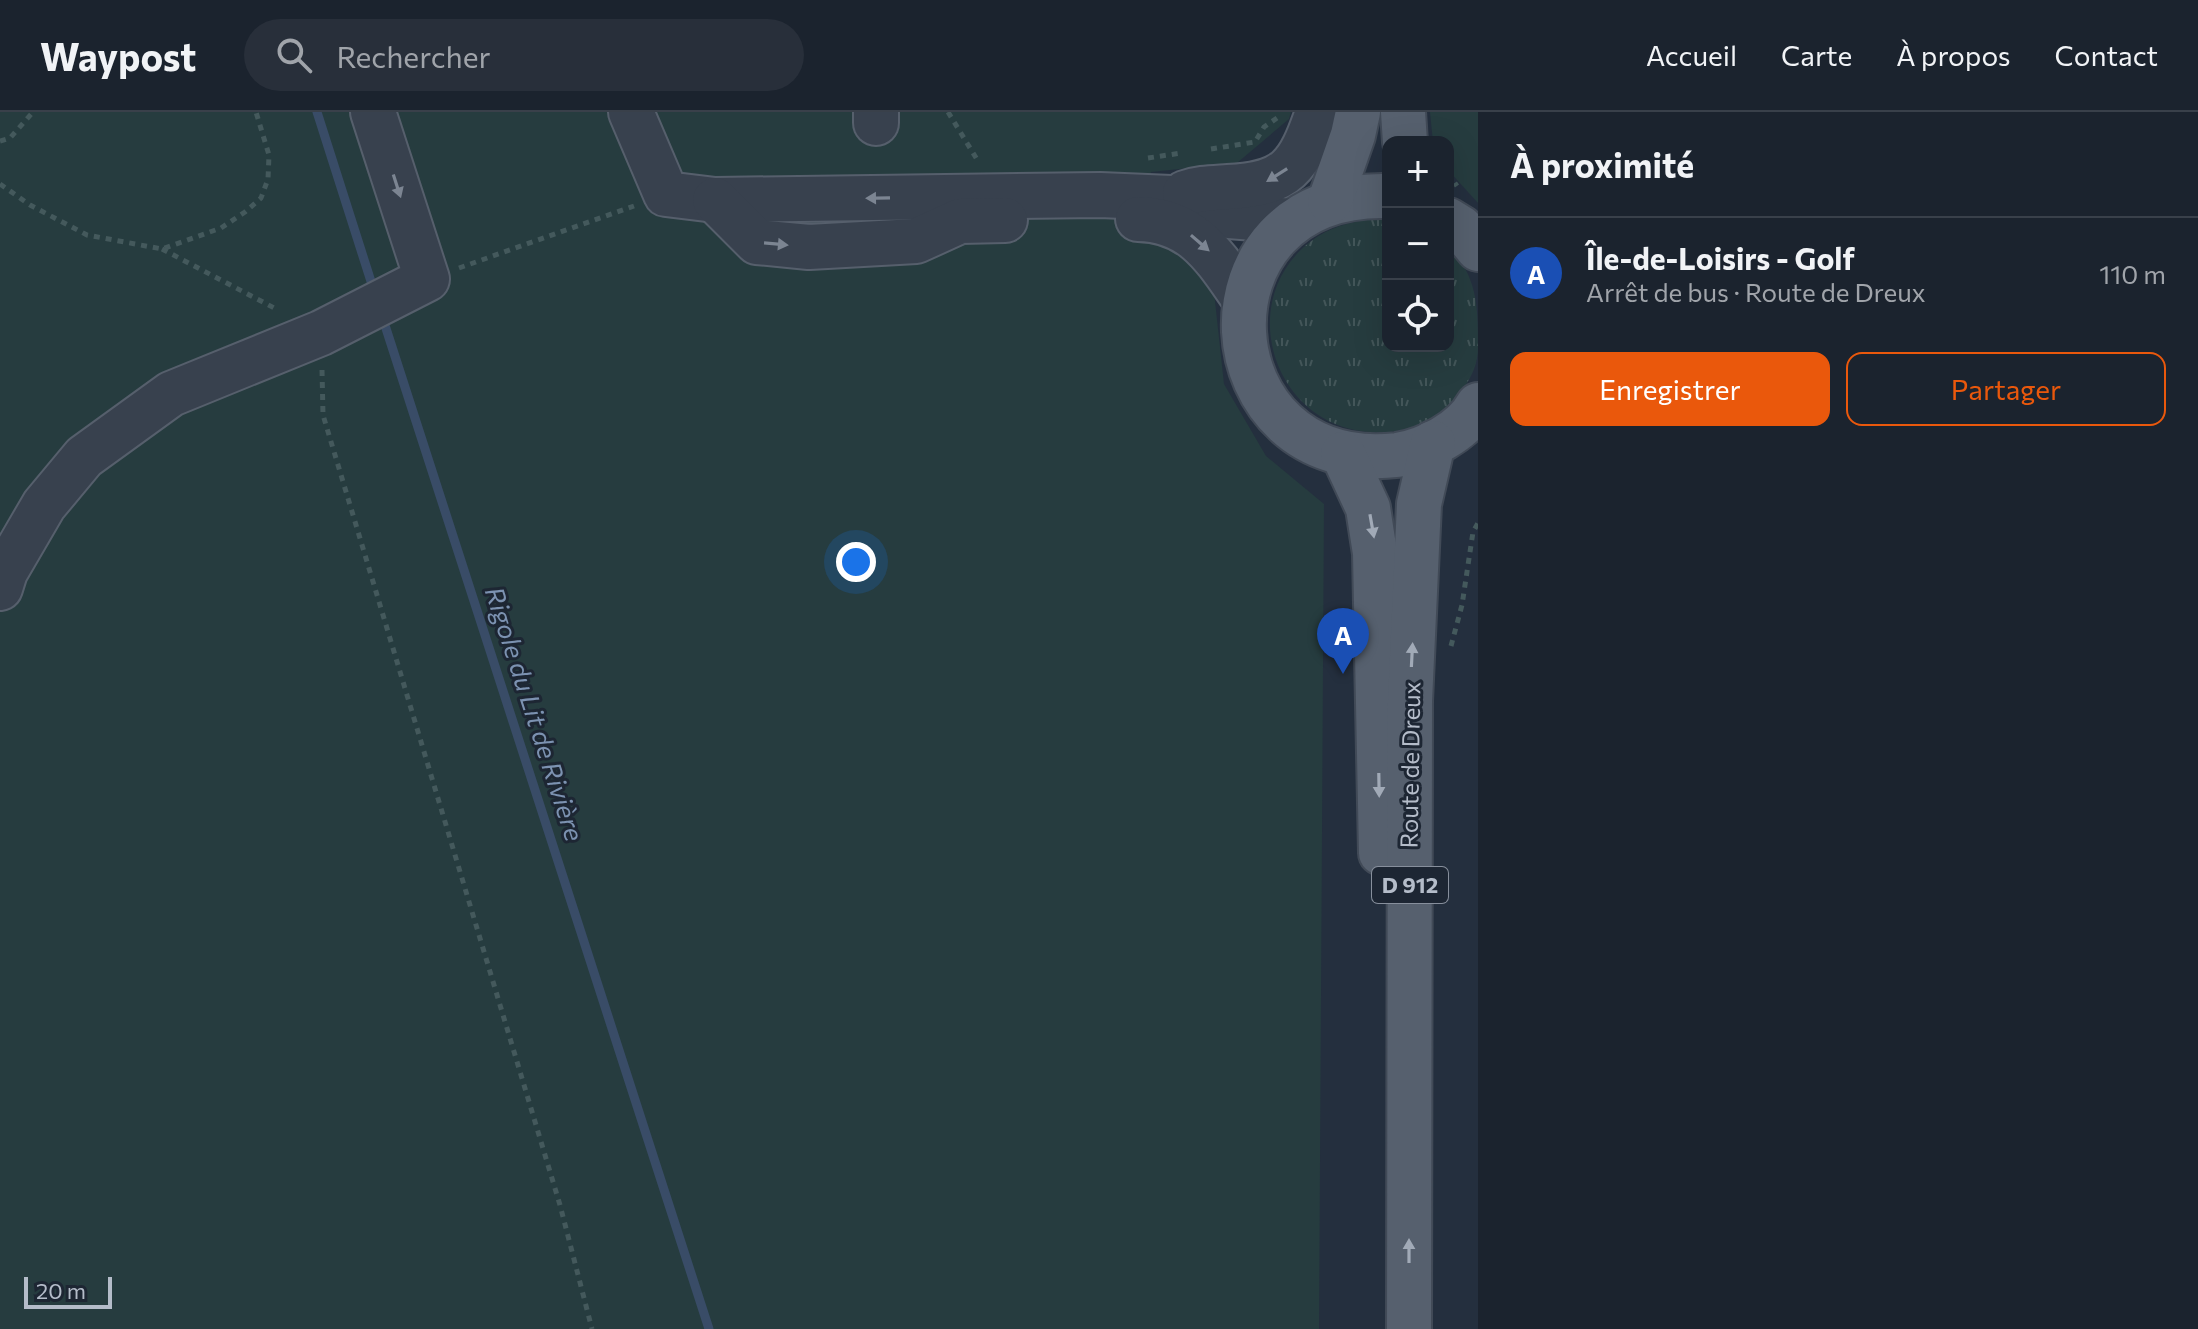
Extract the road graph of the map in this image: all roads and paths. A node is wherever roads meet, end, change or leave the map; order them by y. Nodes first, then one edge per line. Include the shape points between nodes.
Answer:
1 (33, 112) edge
2 (256, 112) edge
3 (631, 112) edge
4 (948, 112) edge
5 (1358, 112) edge
6 (1403, 112) edge
7 (380, 114) edge
8 (1300, 114) edge
9 (1405, 136) edge
10 (0, 141) edge
11 (1209, 149) dead end
12 (1194, 151) dead end
13 (1133, 160) dead end
14 (982, 168) dead end
15 (0, 184) edge
16 (666, 194) junction
17 (1382, 196) edge
18 (1171, 198) junction
19 (715, 200) junction
20 (1312, 211) junction
21 (1454, 224) edge
22 (162, 249) junction
23 (1478, 249) edge
24 (1245, 300) junction
25 (376, 305) junction
26 (1477, 409) edge
27 (1433, 443) junction
28 (1343, 454) junction
29 (0, 588) edge
30 (592, 1329) edge
31 (1381, 1329) edge
32 (1409, 1329) edge

1 - 10 path via 10,138
2 - 22 path via 269,155 261,198 221,228
3 - 16 street
4 - 14 path
5 - 20 main road via 1353,135
6 - 9 main road
7 -> 25 street
8 - 11 path via 1264,127 1255,142
8 -> 18 street via 1303,150 1281,176 1251,186 1194,189
12 - 13 path
15 - 22 path via 87,235
16 - 19 street
16 - 25 path
17 - 20 main road via 1362,195
18 -> 19 street
18 - 20 street via 1229,216
19 -> 24 street via 757,242 809,247 916,241 960,221 1154,219 1186,231 1207,247
20 - 24 main road via 1271,244
21 - 23 main road
22 - 25 path
24 - 28 main road via 1245,353 1258,388 1299,433
25 - 29 street via 171,394 84,457 44,505
25 - 30 path via 323,415 560,1205
26 - 27 main road
27 - 28 main road via 1404,454
32 -> 27 main road, Route de Dreux / D 912 via 1410,701 1419,504
28 -> 31 main road, Route de Dreux / D 912 via 1368,508 1375,553 1385,1057

